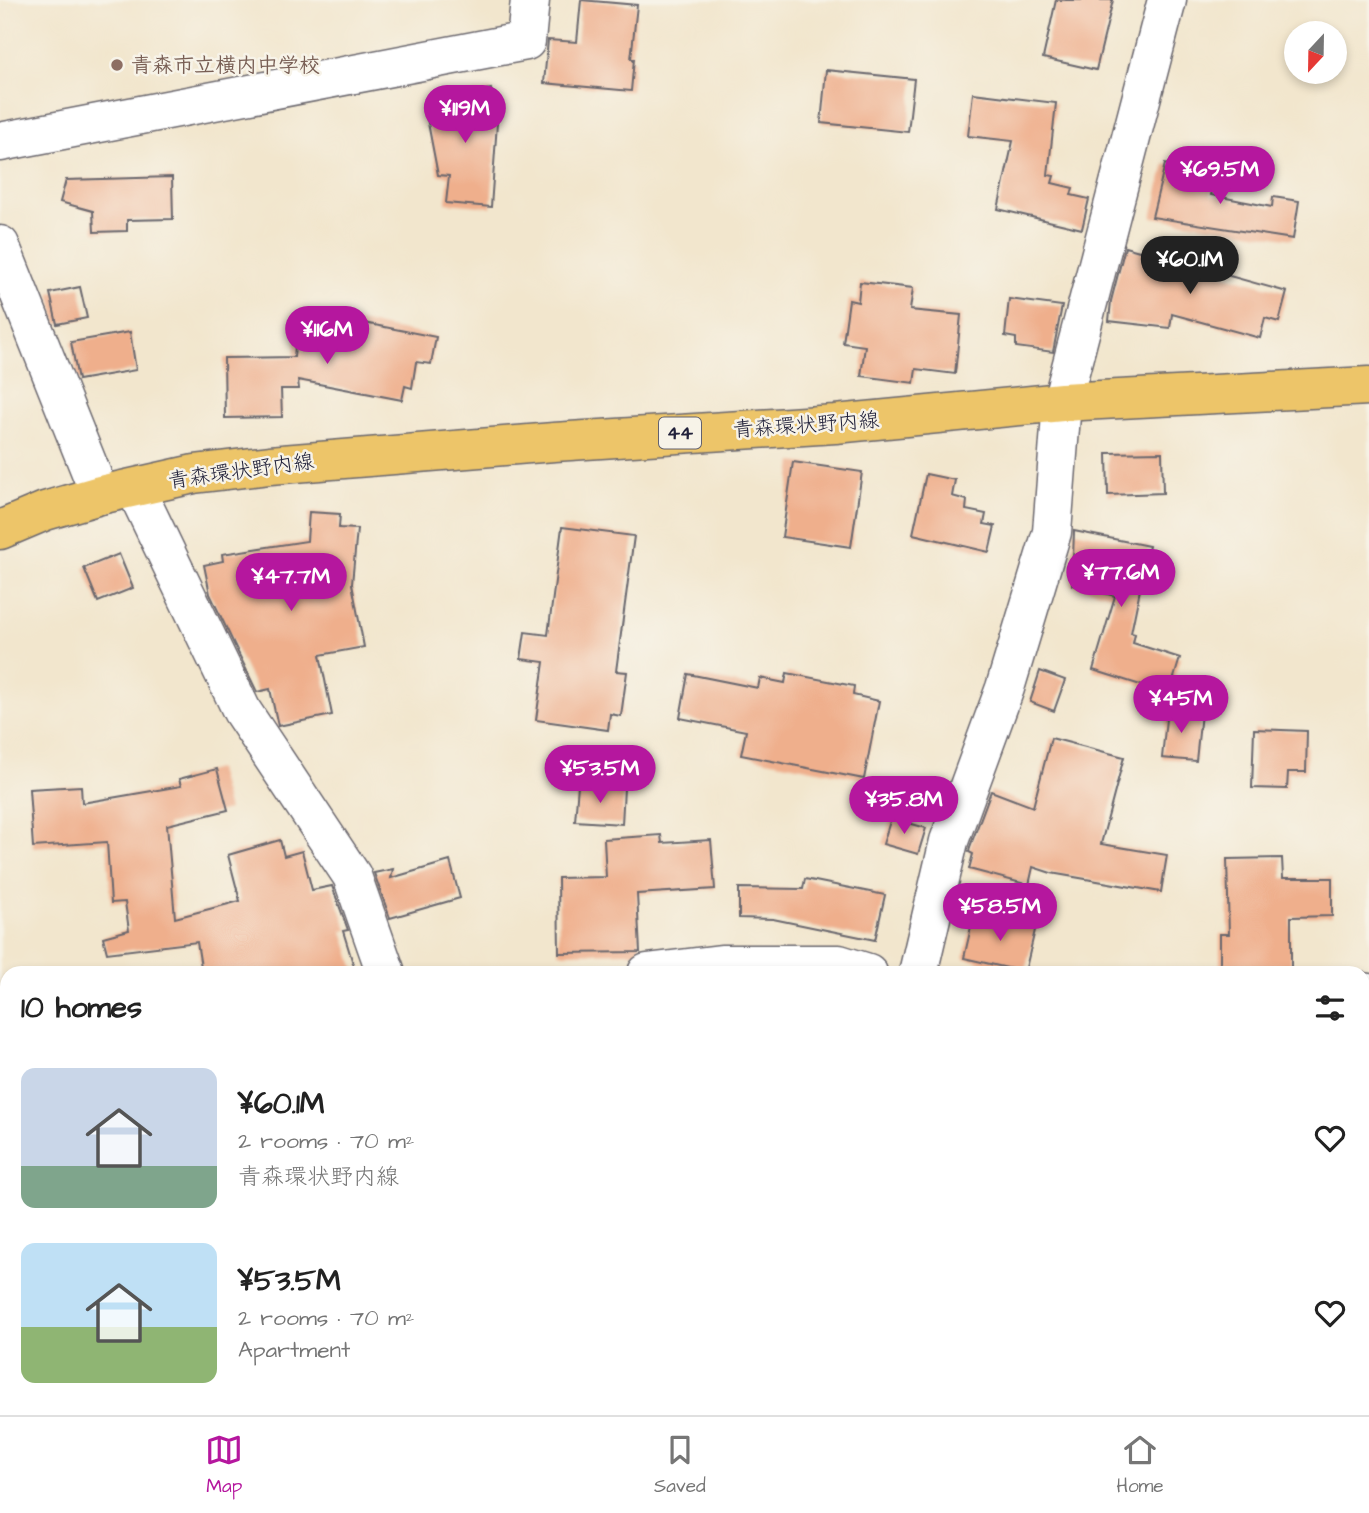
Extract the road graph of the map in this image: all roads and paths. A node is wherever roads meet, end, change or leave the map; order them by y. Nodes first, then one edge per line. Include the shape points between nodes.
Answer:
1 (530, 0) edge
2 (1167, 0) edge
3 (0, 142) edge
4 (0, 245) edge
5 (1369, 386) edge
6 (1062, 402) junction
7 (117, 491) junction
8 (0, 530) edge
9 (384, 966) edge
10 (704, 966) edge
11 (845, 966) edge
12 (920, 966) edge

1 - 3 street via 526,41
2 - 6 street
4 - 7 street
5 - 6 main road, 青森環状野内線 / 44
6 - 7 main road, 青森環状野内線 / 44 via 835,424 343,457 194,474
6 - 12 street via 1052,532 1005,688 949,841
7 - 8 main road, 青森環状野内線 / 44 via 45,510
7 - 9 street via 242,711 352,876
10 - 11 street

